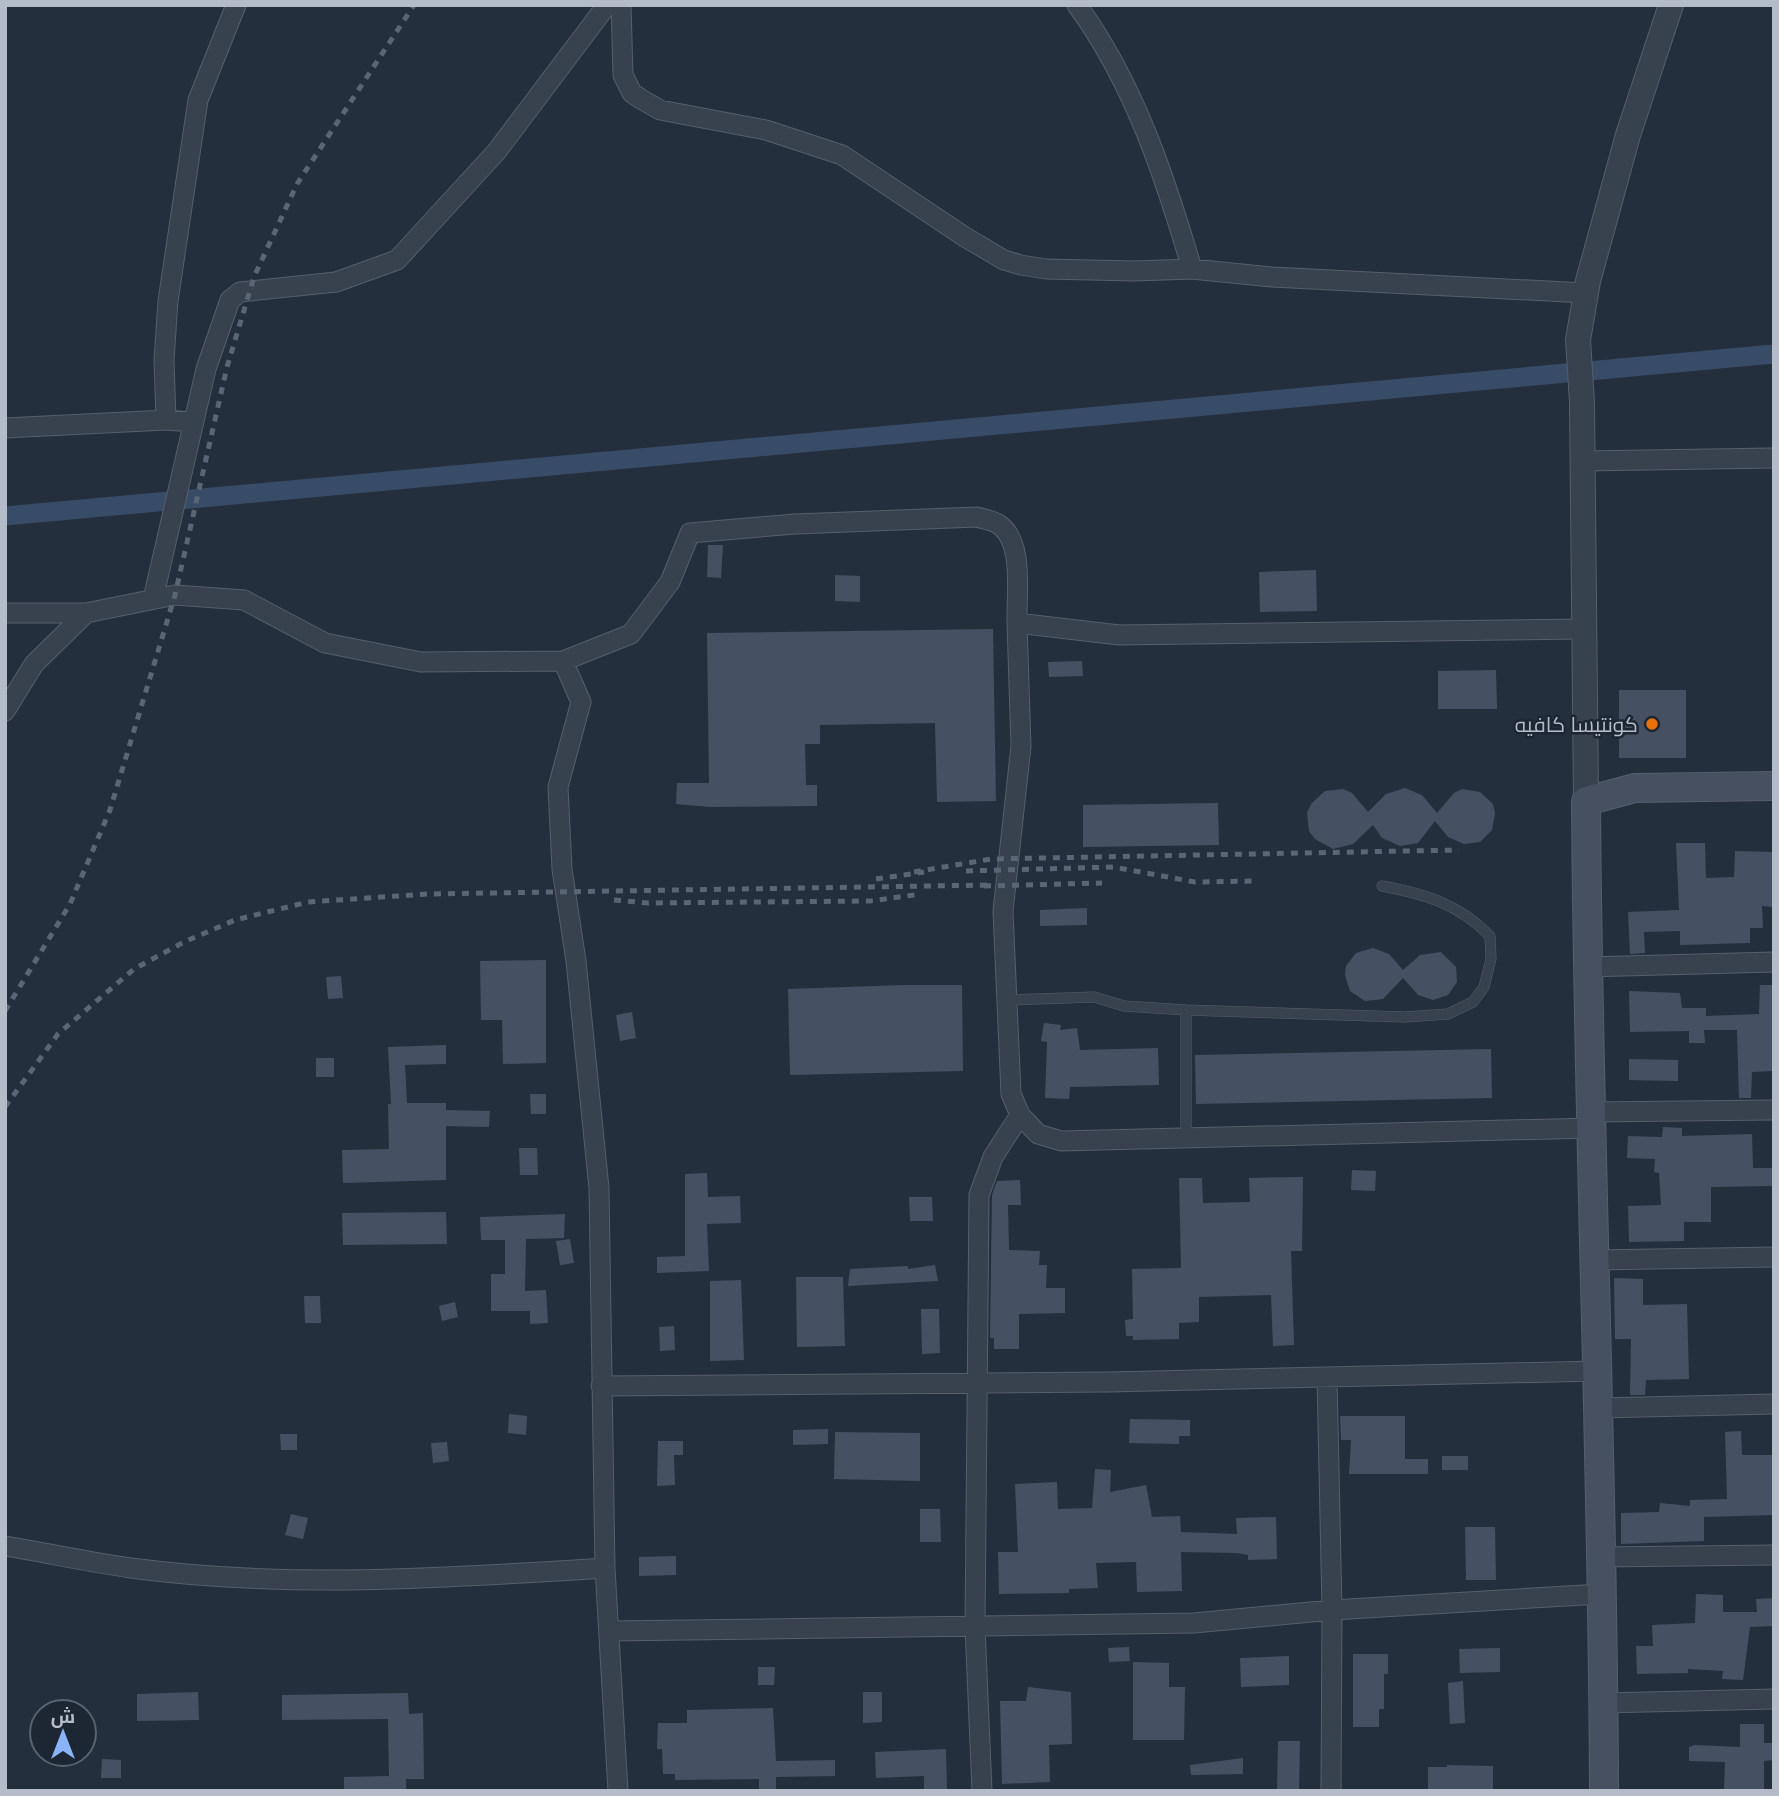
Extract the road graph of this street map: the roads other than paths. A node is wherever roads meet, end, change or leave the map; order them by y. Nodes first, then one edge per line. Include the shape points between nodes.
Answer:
1 (236, 5) edge
2 (607, 5) edge
3 (621, 5) edge
4 (1077, 5) edge
5 (1671, 5) edge
6 (1192, 269) junction
7 (1586, 293) junction
8 (166, 420) junction
9 (193, 422) junction
10 (5, 428) edge
11 (1774, 458) edge
12 (1583, 461) junction
13 (153, 599) junction
14 (5, 613) edge
15 (86, 613) junction
16 (1017, 623) junction
17 (1584, 629) junction
18 (564, 661) junction
19 (5, 711) edge
20 (1774, 786) edge
21 (1586, 801) junction
22 (1382, 886) dead end
23 (1774, 962) edge
24 (1586, 967) junction
25 (1008, 1000) junction
26 (1186, 1010) junction
27 (1774, 1110) edge
28 (1020, 1115) junction
29 (1591, 1120) junction
30 (1186, 1140) junction
31 (1774, 1257) edge
32 (1594, 1260) junction
33 (1597, 1371) junction
34 (1327, 1377) junction
35 (976, 1384) junction
36 (601, 1387) junction
37 (1774, 1404) edge
38 (1598, 1408) junction
39 (5, 1546) edge
40 (1774, 1555) edge
41 (1600, 1558) junction
42 (605, 1567) junction
43 (1601, 1594) junction
44 (1332, 1610) junction
45 (975, 1626) junction
46 (609, 1631) junction
47 (1774, 1699) edge
48 (1604, 1703) junction
49 (618, 1791) edge
50 (982, 1791) edge
51 (1331, 1791) edge
52 (1604, 1791) edge

1 - 8 street via 198,100 168,301
2 - 9 street via 496,151 397,260 336,282 240,292 230,300
3 - 6 street via 623,75 632,93 660,110 766,130 842,155 909,202 1013,262 1046,269
4 - 6 street via 1139,115 1167,184
5 - 7 street via 1628,135
6 - 7 street
7 - 12 street via 1578,340
8 - 9 street
8 - 10 street
9 - 13 street
11 - 12 street
12 - 17 street
13 - 15 street
13 - 18 street via 175,595 244,600 325,643 421,662
14 - 15 street
15 - 19 street via 34,664
16 - 17 street via 1119,635
16 - 18 street via 1014,548 997,523 977,517 782,525 690,533 670,582 631,634
16 - 25 street via 1021,746 1003,911
17 - 21 street
18 - 36 street via 581,702 558,787 562,869 599,1188
20 - 21 main road via 1635,788
21 - 24 main road
22 - 26 lane via 1447,903 1474,919 1490,936 1489,974 1474,1002 1448,1014 1405,1017
23 - 24 street
24 - 29 main road
25 - 26 lane via 1094,997 1124,1006
25 - 28 street via 1011,1094
26 - 30 lane
27 - 29 street
28 - 30 street via 1038,1134 1061,1141
28 - 35 street via 993,1157 979,1195
29 - 30 street
29 - 32 main road
31 - 32 street
32 - 33 main road
33 - 34 street
33 - 38 main road
34 - 35 street
34 - 44 street
35 - 36 street
35 - 45 street
36 - 42 street
37 - 38 street
38 - 41 main road
39 - 42 street via 131,1567 306,1579 453,1577
40 - 41 street
41 - 43 main road
42 - 46 street
43 - 44 street
43 - 48 main road
44 - 45 street via 1194,1623
44 - 51 street
45 - 46 street
45 - 50 street
46 - 49 street
47 - 48 street
48 - 52 main road

